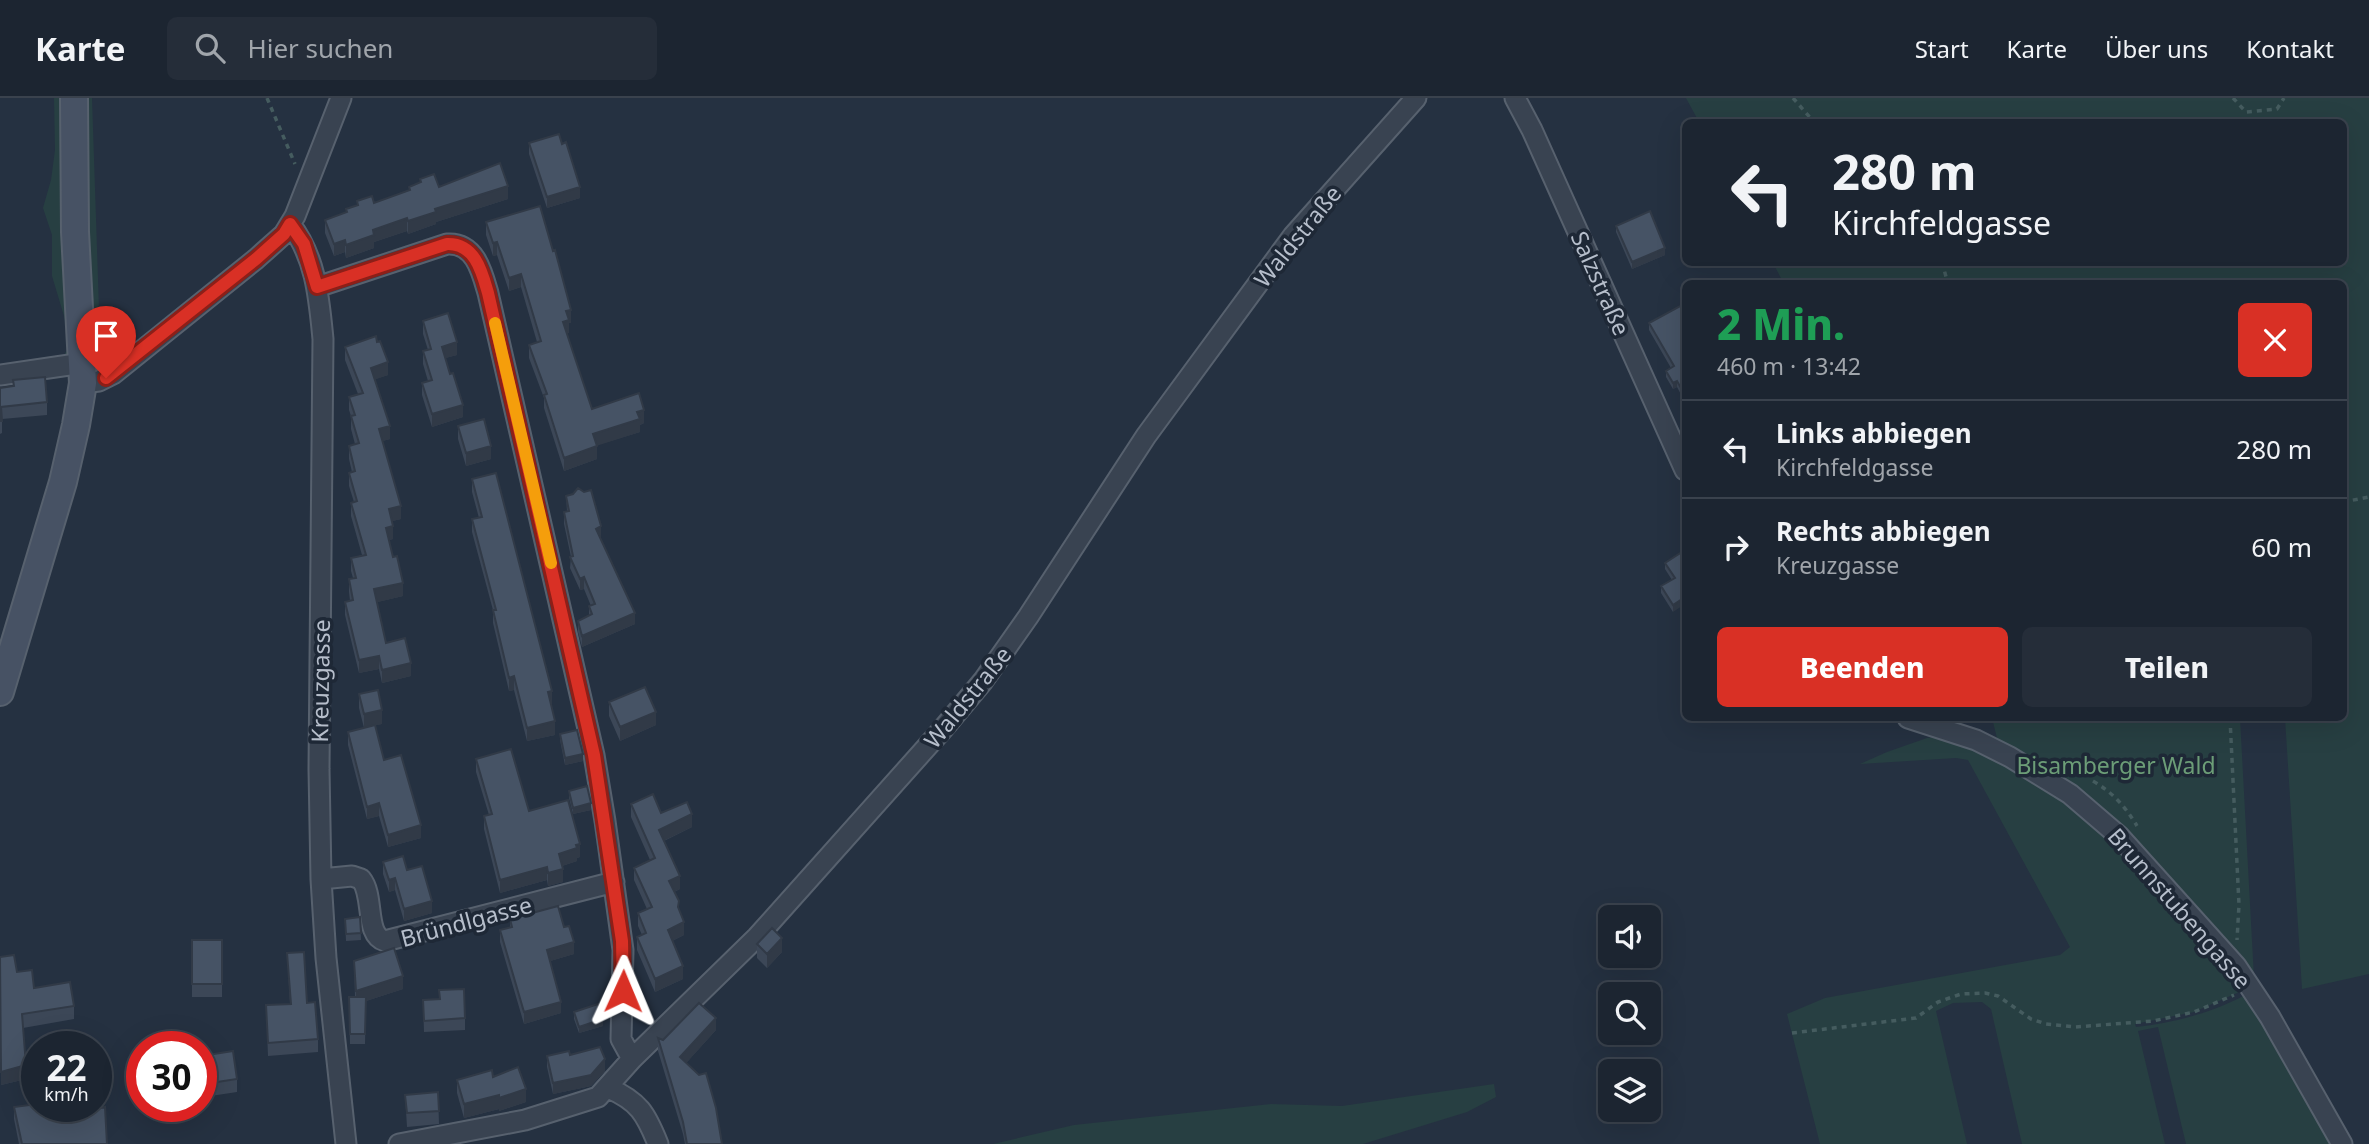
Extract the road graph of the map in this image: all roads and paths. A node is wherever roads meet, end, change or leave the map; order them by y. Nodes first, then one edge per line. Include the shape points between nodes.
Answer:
1 (74, 98) edge
2 (267, 98) edge
3 (341, 98) edge
4 (1416, 98) edge
5 (1515, 98) edge
6 (1793, 98) edge
7 (2233, 98) edge
8 (2284, 98) edge
9 (1811, 119) edge
10 (311, 178) junction
11 (290, 224) junction
12 (317, 287) junction
13 (83, 373) junction
14 (0, 375) edge
15 (1682, 463) edge
16 (2369, 497) edge
17 (2347, 501) edge
18 (0, 692) edge
19 (1917, 721) edge
20 (2230, 721) edge
21 (2093, 781) dead end
22 (2135, 852) junction
23 (321, 878) junction
24 (614, 882) junction
25 (2236, 966) junction
26 (1792, 1033) dead end
27 (632, 1059) junction
28 (608, 1088) junction
29 (346, 1144) edge
30 (399, 1144) edge
31 (657, 1144) edge
32 (2342, 1144) edge

1 - 13 main road
2 - 10 path via 293,160
3 - 10 street
4 - 27 street, Waldstraße via 1293,236 1146,436 1028,617 964,704 766,927
5 - 15 street, Salzstraße
6 - 9 path
7 - 8 path via 2246,111 2277,108
10 - 11 street
11 - 12 street, Kreuzgasse via 304,244
11 - 13 street via 262,255 113,374 99,381
12 - 23 street, Kreuzgasse via 324,377
12 - 24 street via 447,244 465,248 480,266 594,755
13 - 14 street
13 - 18 main road via 63,482
16 - 17 path
19 - 22 street, Brunnstubengasse via 1996,749 2070,794
20 - 25 path via 2239,905
21 - 22 path via 2111,791 2139,829
22 - 25 street, Brunnstubengasse
23 - 24 street, Bründlgasse via 352,876 361,880 368,892 373,930 385,941
23 - 29 street, Kreuzgasse
24 - 27 street via 624,960 621,1039
25 - 26 path via 2237,993 2194,1012 2153,1021 2075,1027 2046,1024 1985,993 1947,998 1916,1018
25 - 32 street, Brunnstubengasse
27 - 28 street, Waldstraße
28 - 30 street, Waldstraße via 592,1100 538,1116
28 - 31 street via 640,1108

